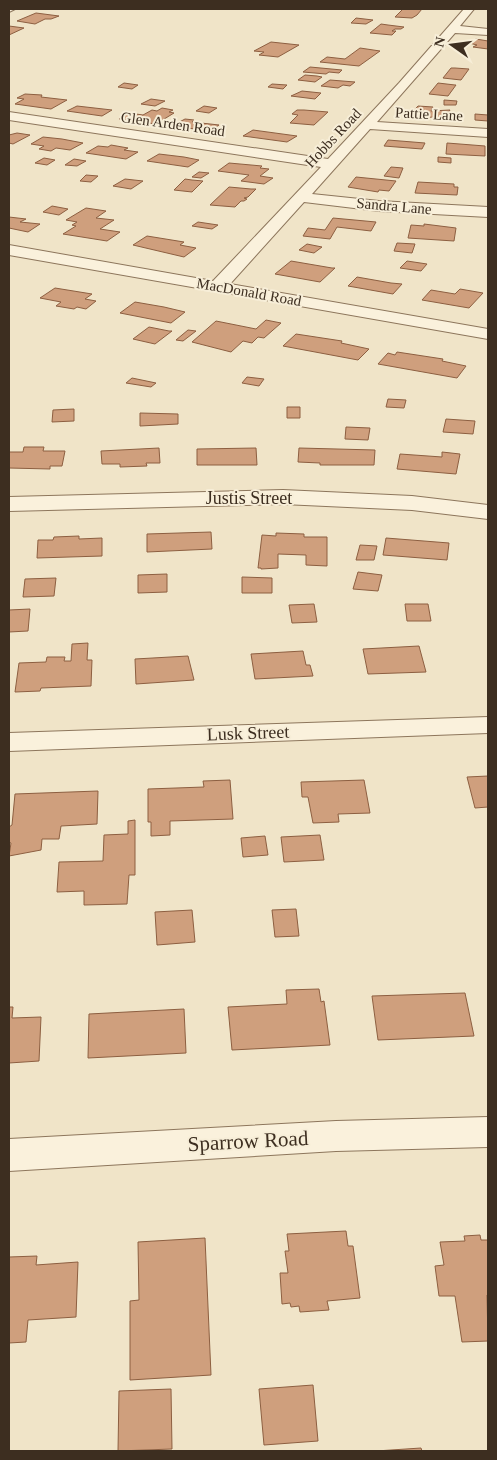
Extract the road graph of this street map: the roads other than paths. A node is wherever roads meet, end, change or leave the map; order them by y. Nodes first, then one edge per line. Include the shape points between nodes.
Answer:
1 (469, 9) edge
2 (451, 29) junction
3 (488, 32) edge
4 (9, 116) edge
5 (367, 126) junction
6 (488, 133) edge
7 (332, 164) junction
8 (301, 197) junction
9 (488, 212) edge
10 (9, 250) edge
11 (218, 286) junction
12 (488, 334) edge
13 (9, 504) edge
14 (488, 512) edge
15 (488, 725) edge
16 (9, 742) edge
17 (488, 1132) edge
18 (9, 1155) edge

1 - 2 street, Hobbs Road
2 - 3 street
2 - 5 street, Hobbs Road
4 - 7 street, Glen Arden Road
5 - 6 street, Pattie Lane
5 - 7 street, Hobbs Road
7 - 8 street, Hobbs Road
8 - 9 street, Sandra Lane via 379,206
8 - 11 street, Hobbs Road
10 - 11 street, MacDonald Road
11 - 12 street, MacDonald Road
13 - 14 street, Justis Street via 283,497 412,503
15 - 16 street, Lusk Street
17 - 18 street, Sparrow Road via 336,1136

